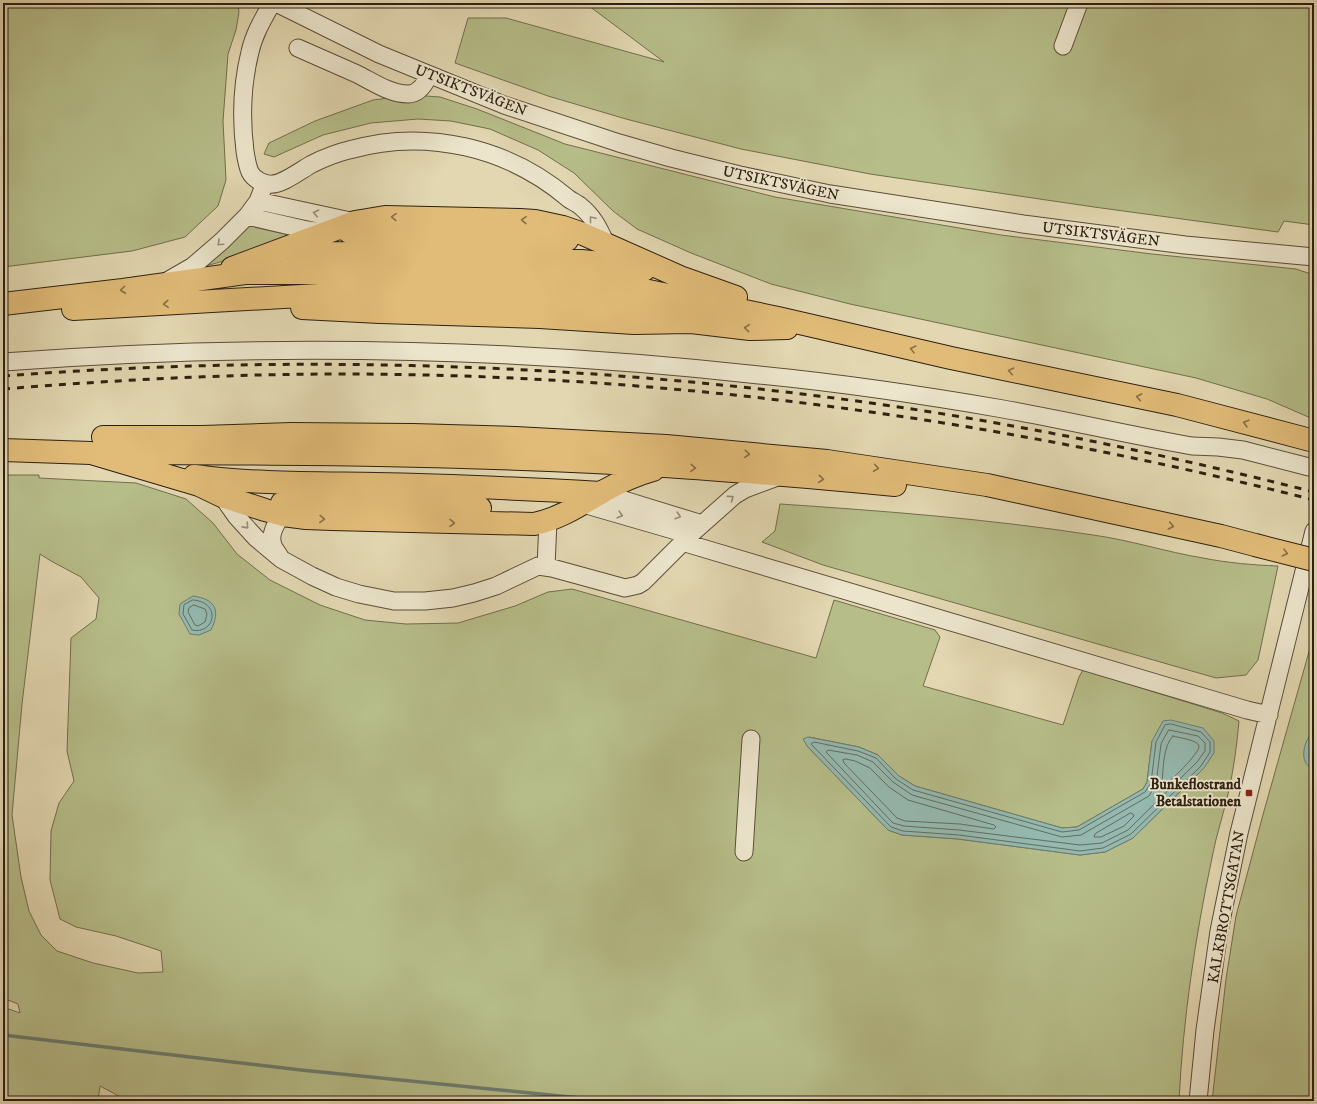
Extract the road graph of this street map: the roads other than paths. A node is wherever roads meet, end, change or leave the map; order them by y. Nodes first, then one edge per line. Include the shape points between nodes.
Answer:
1 (272, 3) edge
2 (276, 3) edge
3 (1079, 3) edge
4 (1063, 46) dead end
5 (298, 48) dead end
6 (430, 75) junction
7 (265, 183) junction
8 (258, 201) junction
9 (571, 201) junction
10 (247, 216) junction
11 (355, 222) junction
12 (563, 227) junction
13 (326, 232) junction
14 (544, 238) junction
15 (297, 243) junction
16 (606, 244) junction
17 (272, 253) junction
18 (1314, 257) edge
19 (643, 260) junction
20 (245, 263) junction
21 (680, 277) junction
22 (201, 278) junction
23 (162, 284) junction
24 (693, 300) junction
25 (205, 302) junction
26 (3, 304) edge
27 (3, 314) edge
28 (828, 329) junction
29 (3, 362) edge
30 (1314, 441) edge
31 (97, 445) junction
32 (3, 446) edge
33 (3, 450) edge
34 (666, 456) junction
35 (1309, 467) dead end
36 (498, 469) junction
37 (153, 471) junction
38 (638, 474) junction
39 (782, 475) junction
40 (470, 482) junction
41 (199, 485) junction
42 (222, 496) junction
43 (245, 503) junction
44 (574, 507) junction
45 (283, 515) junction
46 (1133, 518) junction
47 (1314, 531) edge
48 (691, 534) junction
49 (281, 559) junction
50 (1314, 560) edge
51 (546, 567) junction
52 (1269, 715) junction
53 (751, 739) dead end
54 (744, 852) dead end
55 (1198, 1101) edge

1 - 7 street via 255,35 250,52 243,106 248,166 253,176
2 - 6 street, UTSIKTSVÄGEN via 379,54
3 - 4 street
5 - 6 street via 390,90 402,93 415,92
6 - 18 street, UTSIKTSVÄGEN via 611,141 740,175 830,194 1022,224 1185,245
7 - 8 street
7 - 9 street via 280,183 331,155 382,142 417,140 460,145 499,156 532,172
8 - 10 street
11 -> 8 street
9 - 12 street via 572,212
16 -> 9 street via 600,228 592,217
10 - 13 street
10 -> 23 street via 193,266
12 -> 11 highway via 535,221 385,217
11 - 13 highway
12 - 14 street
12 - 16 highway
13 - 14 highway
13 - 15 highway
14 - 16 highway
15 - 17 highway
15 - 19 highway via 519,247
16 - 19 highway
17 - 20 highway
17 - 21 highway via 544,257 615,265
19 - 21 highway
20 - 22 highway
20 - 24 highway via 543,267 640,280
21 - 28 highway
22 - 23 highway
22 - 24 highway via 245,273 518,276 612,285
23 -> 26 highway
24 - 25 highway via 518,286 381,283 336,285
24 - 28 highway
25 -> 27 highway
28 -> 25 highway via 750,329 609,312 517,306
30 -> 28 highway via 1177,405 951,358
29 - 35 street via 207,352 345,351 448,352 649,364 760,375 993,408 1192,446 1244,450
31 - 32 highway
31 - 33 highway
31 - 34 highway via 290,454 514,459
31 - 34 highway via 177,428 290,424 413,425 515,428 572,434
31 - 36 highway via 225,463
31 - 37 highway
31 - 40 highway via 202,470
34 - 38 highway
34 -> 39 highway
34 -> 46 highway via 828,461 987,485
36 - 38 highway
36 - 40 highway
37 - 40 highway via 255,482
37 - 41 highway
38 - 44 highway
39 -> 46 highway via 941,489
48 -> 39 street via 735,495
40 - 44 highway
41 - 42 highway
41 - 44 highway via 256,492 514,499
42 - 43 highway
42 -> 49 street via 249,530
43 - 44 highway via 514,509
43 - 45 highway
45 -> 44 highway via 306,518 534,524
44 -> 48 street
44 - 51 street
45 - 49 street via 276,523 272,537
46 -> 50 highway, bridge via 1220,536
47 - 52 street, KALKBROTTSGATAN
48 - 51 street via 643,582 632,587 616,586
48 - 52 street via 947,621
49 - 51 street via 336,587 394,601 453,598 496,586 538,566
52 - 55 street, KALKBROTTSGATAN via 1239,833 1219,931
53 - 54 street

